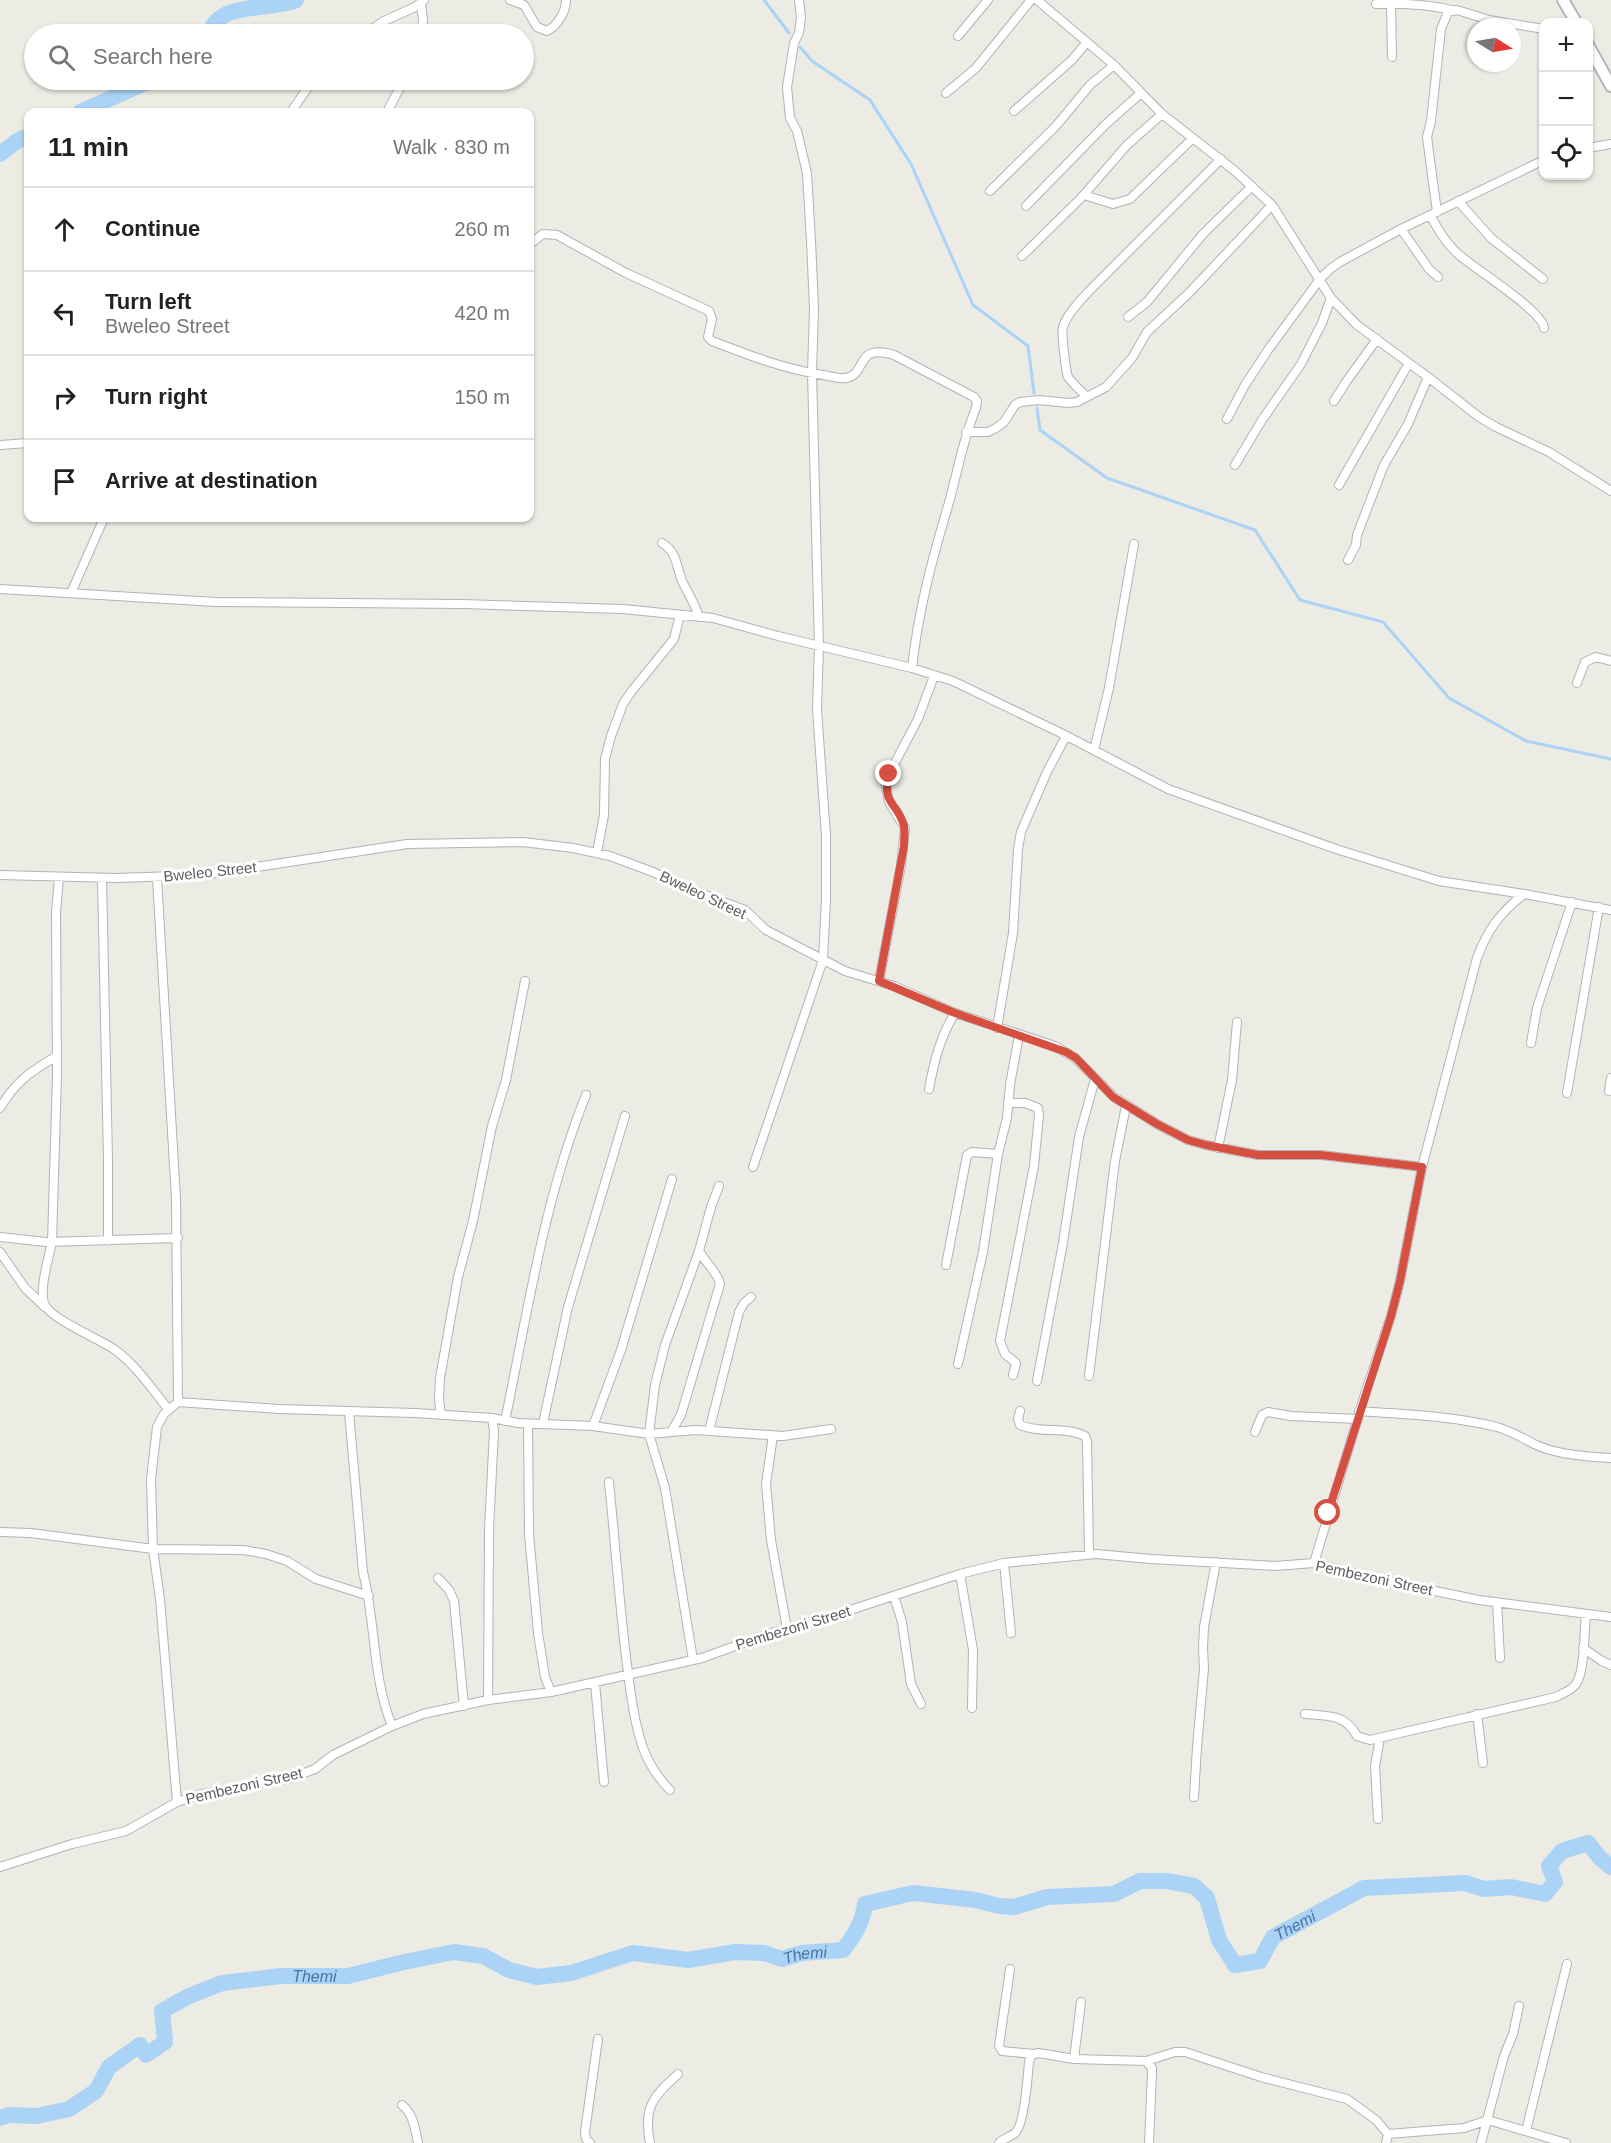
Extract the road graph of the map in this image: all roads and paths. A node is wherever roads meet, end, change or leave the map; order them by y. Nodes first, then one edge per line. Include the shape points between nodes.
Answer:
1 (510, 0) edge
2 (566, 0) edge
3 (799, 0) edge
4 (988, 0) edge
5 (1031, 0) edge
6 (1037, 0) edge
7 (1563, 0) edge
8 (422, 2) edge
9 (1391, 3) junction
10 (1376, 4) dead end
11 (1452, 10) junction
12 (1574, 18) edge
13 (379, 24) edge
14 (422, 24) edge
15 (1539, 28) edge
16 (958, 36) dead end
17 (1087, 42) junction
18 (1593, 54) edge
19 (1392, 57) dead end
20 (1114, 66) junction
21 (1611, 86) edge
22 (307, 90) edge
23 (399, 90) edge
24 (946, 93) dead end
25 (1141, 93) junction
26 (294, 108) edge
27 (389, 108) edge
28 (1014, 111) dead end
29 (1162, 114) junction
30 (1193, 138) junction
31 (1611, 144) edge
32 (1593, 147) edge
33 (1221, 159) junction
34 (1539, 162) edge
35 (1252, 186) junction
36 (990, 191) dead end
37 (1084, 195) junction
38 (1458, 201) junction
39 (1272, 205) junction
40 (1026, 206) dead end
41 (1433, 214) junction
42 (1401, 229) junction
43 (534, 241) edge
44 (1022, 256) dead end
45 (1438, 278) dead end
46 (1320, 279) junction
47 (1543, 279) dead end
48 (1331, 298) junction
49 (1128, 317) dead end
50 (1544, 328) dead end
51 (1377, 339) junction
52 (1409, 363) junction
53 (812, 374) junction
54 (1428, 377) junction
55 (1087, 397) junction
56 (1334, 401) dead end
57 (1227, 419) dead end
58 (966, 432) junction
59 (24, 443) edge
60 (0, 445) edge
61 (1235, 465) dead end
62 (1339, 485) dead end
63 (1611, 491) edge
64 (102, 522) edge
65 (662, 543) dead end
66 (1134, 544) dead end
67 (1348, 560) dead end
68 (0, 589) edge
69 (71, 593) junction
70 (680, 615) junction
71 (699, 617) junction
72 (819, 646) junction
73 (1611, 661) edge
74 (912, 668) junction
75 (934, 676) junction
76 (1577, 683) dead end
77 (1066, 736) junction
78 (1094, 750) junction
79 (597, 854) junction
80 (0, 875) edge
81 (59, 877) junction
82 (102, 878) junction
83 (157, 878) junction
84 (1524, 894) junction
85 (1572, 902) junction
86 (1599, 907) junction
87 (1611, 910) edge
88 (823, 960) junction
89 (525, 981) dead end
90 (879, 981) junction
91 (955, 1013) junction
92 (1237, 1022) dead end
93 (997, 1028) junction
94 (1019, 1035) junction
95 (1531, 1043) dead end
96 (57, 1056) junction
97 (1095, 1078) junction
98 (1611, 1078) edge
99 (928, 1089) dead end
100 (1609, 1091) dead end
101 (1568, 1093) dead end
102 (586, 1095) dead end
103 (1008, 1102) junction
104 (1126, 1106) junction
105 (0, 1108) edge
106 (625, 1116) dead end
107 (1218, 1148) junction
108 (999, 1154) junction
109 (753, 1167) dead end
110 (1422, 1167) junction
111 (672, 1179) dead end
112 (719, 1186) dead end
113 (0, 1237) edge
114 (178, 1238) junction
115 (108, 1241) junction
116 (52, 1242) junction
117 (699, 1251) junction
118 (0, 1252) edge
119 (946, 1265) dead end
120 (751, 1297) dead end
121 (46, 1308) junction
122 (958, 1364) dead end
123 (1013, 1375) dead end
124 (1089, 1376) dead end
125 (1037, 1381) dead end
126 (178, 1402) junction
127 (169, 1410) junction
128 (1020, 1411) dead end
129 (349, 1412) junction
130 (441, 1415) junction
131 (1358, 1415) junction
132 (492, 1419) junction
133 (505, 1421) junction
134 (543, 1423) junction
135 (528, 1424) junction
136 (593, 1426) junction
137 (831, 1428) dead end
138 (709, 1431) junction
139 (671, 1432) junction
140 (1255, 1432) dead end
141 (649, 1434) junction
142 (773, 1436) junction
143 (1611, 1458) edge
144 (609, 1482) dead end
145 (0, 1532) edge
146 (153, 1549) junction
147 (1089, 1554) junction
148 (1216, 1562) junction
149 (1004, 1563) junction
150 (1314, 1563) junction
151 (960, 1574) junction
152 (438, 1578) dead end
153 (369, 1596) junction
154 (894, 1596) junction
155 (1497, 1602) junction
156 (1586, 1614) junction
157 (1611, 1617) edge
158 (787, 1629) junction
159 (1011, 1633) dead end
160 (1583, 1648) junction
161 (1500, 1658) dead end
162 (693, 1660) junction
163 (1611, 1665) edge
164 (628, 1675) junction
165 (595, 1683) junction
166 (551, 1692) junction
167 (488, 1700) junction
168 (921, 1704) dead end
169 (464, 1706) junction
170 (972, 1708) dead end
171 (1305, 1714) dead end
172 (1477, 1714) junction
173 (392, 1726) junction
174 (1380, 1738) junction
175 (1483, 1763) dead end
176 (604, 1782) dead end
177 (670, 1790) dead end
178 (1194, 1797) dead end
179 (177, 1802) junction
180 (1377, 1819) dead end
181 (0, 1867) edge
182 (1567, 1964) dead end
183 (1010, 1969) dead end
184 (1081, 2002) dead end
185 (1518, 2006) dead end
186 (598, 2039) dead end
187 (1033, 2054) junction
188 (1074, 2059) junction
189 (1146, 2061) junction
190 (678, 2074) dead end
191 (402, 2105) dead end
192 (1488, 2120) junction
193 (1526, 2131) junction
194 (1388, 2134) junction
195 (417, 2143) edge
196 (590, 2143) edge
197 (650, 2143) edge
198 (999, 2143) edge
199 (1149, 2143) edge
200 (1386, 2143) edge
201 (1481, 2143) edge
202 (1566, 2143) edge

1 - 2 street via 524,5 537,27 547,31 560,17
3 - 53 street via 799,33 787,87 790,118 807,173 814,308
4 - 16 street
5 - 24 street via 976,68
6 - 17 street
7 - 12 street
8 - 13 street
8 - 14 street
9 - 10 street
9 - 11 street
9 - 19 street
11 - 15 street via 1489,21
11 - 41 street via 1445,16 1441,29 1427,137
17 - 20 street
17 - 28 street
18 - 21 street
20 - 25 street
20 - 36 street via 1090,85 1056,126
22 - 26 street
23 - 27 street
25 - 29 street
25 - 40 street
29 - 30 street
29 - 37 street via 1127,146
30 - 33 street
30 - 37 street via 1130,199 1113,204
31 - 32 street
33 - 35 street
33 - 55 street via 1069,315 1062,334 1066,372
34 - 38 street
35 - 39 street
35 - 49 street via 1203,234 1147,302
37 - 44 street
38 - 41 street
38 - 47 street via 1491,238
39 - 46 street
39 - 55 street via 1148,332 1132,358 1106,387
41 - 42 street
41 - 50 street via 1452,248 1533,311
42 - 45 street
42 - 46 street via 1340,262
43 - 53 street via 543,234 557,235 626,273 709,311 712,319 708,337 712,340
46 - 48 street
46 - 57 street via 1268,350
48 - 51 street
48 - 61 street via 1301,364
51 - 52 street
51 - 56 street
52 - 54 street
52 - 62 street
53 - 58 street via 845,378 853,375 868,354 894,355 974,397 976,408
53 - 72 street
54 - 63 street via 1479,417 1549,452
54 - 67 street via 1408,424 1384,465
55 - 58 street via 1068,403 1020,402 996,428
58 - 74 street via 926,585
59 - 60 street
64 - 69 street
65 - 71 street via 677,559
66 - 78 street
68 - 69 street
69 - 70 street via 216,602 623,609
70 - 71 street
70 - 79 street via 674,639 623,704 611,736 605,759 604,815
71 - 72 street
72 - 74 street
72 - 88 street via 817,709 826,836
73 - 76 street via 1596,657 1585,662
74 - 75 street
75 - 77 street via 953,681
75 - 90 street via 886,786 889,802 904,828 904,846
77 - 78 street
77 - 93 street via 1021,832 1013,933
78 - 84 street via 1167,789 1336,849 1439,881
79 - 83 street, Bweleo Street via 523,842 407,844 204,876
79 - 88 street, Bweleo Street via 745,910 766,930
80 - 81 street, Bweleo Street
81 - 82 street, Bweleo Street
81 - 96 street
82 - 83 street, Bweleo Street
82 - 115 street
83 - 114 street
84 - 85 street
84 - 110 street via 1492,925 1477,958
85 - 86 street
85 - 95 street via 1540,999
86 - 87 street
86 - 101 street
88 - 90 street, Bweleo Street
88 - 109 street
89 - 130 street via 506,1080 456,1286 440,1378
90 - 91 street, Bweleo Street
91 - 93 street, Bweleo Street
91 - 99 street via 939,1043
92 - 107 street via 1232,1080
93 - 94 street, Bweleo Street
94 - 97 street, Bweleo Street via 1066,1052
94 - 103 street
96 - 105 street via 29,1072
96 - 116 street
97 - 104 street, Bweleo Street
97 - 125 street via 1078,1137 1064,1243
98 - 100 street
102 - 133 street via 554,1187
103 - 108 street
103 - 123 street via 1033,1105 1040,1115 1000,1341 1005,1354 1016,1363
104 - 107 street, Bweleo Street via 1188,1140
104 - 124 street via 1115,1161
106 - 134 street via 568,1308
107 - 110 street, Bweleo Street via 1258,1155 1321,1155
108 - 119 street via 967,1155
108 - 122 street
110 - 131 street via 1391,1316
111 - 136 street via 621,1350
112 - 117 street
113 - 116 street
114 - 115 street
114 - 126 street
115 - 116 street
116 - 121 street via 46,1268
117 - 139 street via 720,1284 681,1414
117 - 141 street via 665,1345
118 - 121 street via 25,1288
120 - 138 street via 739,1312
121 - 127 street via 115,1350 133,1365
126 - 127 street
126 - 129 street
127 - 146 street via 157,1427 151,1479
128 - 147 street via 1018,1419 1025,1427 1085,1436
129 - 130 street
129 - 153 street via 362,1561
130 - 132 street
131 - 140 street via 1292,1416 1268,1412 1262,1414
131 - 143 street via 1460,1419 1520,1434 1535,1445
131 - 150 street
132 - 133 street
132 - 167 street
133 - 135 street
134 - 135 street
134 - 136 street
135 - 166 street via 529,1534 538,1633
136 - 141 street
137 - 142 street
138 - 139 street
138 - 142 street
139 - 141 street
141 - 162 street via 664,1488
142 - 158 street via 766,1484 771,1540
144 - 164 street
145 - 146 street
146 - 153 street via 266,1554 287,1561 316,1579
146 - 179 street
147 - 148 street, Pembezoni Street
147 - 149 street, Pembezoni Street
148 - 150 street, Pembezoni Street via 1275,1566
148 - 178 street via 1204,1627
149 - 151 street, Pembezoni Street
149 - 159 street
150 - 155 street, Pembezoni Street
151 - 154 street, Pembezoni Street
151 - 170 street via 973,1650
152 - 169 street via 454,1601
153 - 173 street via 379,1682
154 - 158 street, Pembezoni Street
154 - 168 street via 911,1684
155 - 156 street, Pembezoni Street
155 - 161 street
156 - 157 street, Pembezoni Street
156 - 160 street
158 - 162 street, Pembezoni Street
160 - 163 street
160 - 172 street via 1580,1677 1568,1691
162 - 164 street, Pembezoni Street
164 - 165 street, Pembezoni Street
164 - 177 street via 643,1748
165 - 166 street, Pembezoni Street
165 - 176 street
166 - 167 street, Pembezoni Street
167 - 169 street, Pembezoni Street
169 - 173 street, Pembezoni Street via 423,1714
171 - 174 street via 1344,1720 1362,1739
172 - 174 street
172 - 175 street
173 - 179 street, Pembezoni Street via 291,1778
174 - 180 street via 1375,1766
179 - 181 street, Pembezoni Street via 126,1831
182 - 193 street
183 - 187 street via 999,2046 1009,2053
184 - 188 street
185 - 192 street
186 - 196 street via 585,2132
187 - 188 street
187 - 198 street via 1018,2129
188 - 189 street
189 - 194 street via 1185,2052 1347,2099
189 - 199 street via 1152,2068
190 - 197 street via 657,2093 650,2106
191 - 195 street via 411,2114
192 - 193 street
192 - 194 street via 1464,2128
192 - 201 street
193 - 202 street
194 - 200 street

